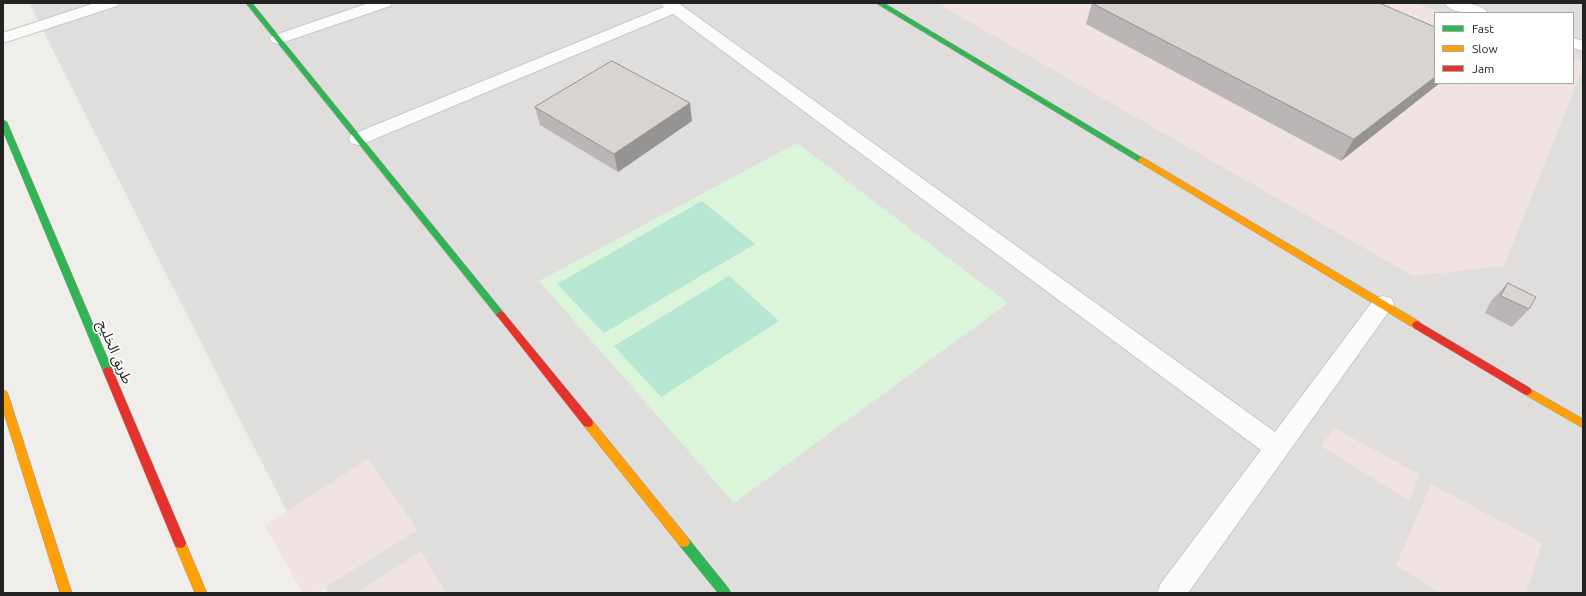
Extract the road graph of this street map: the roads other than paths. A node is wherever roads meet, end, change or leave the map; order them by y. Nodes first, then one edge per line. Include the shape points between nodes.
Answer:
1 (110, 3) edge
2 (249, 3) edge
3 (384, 3) edge
4 (879, 3) edge
5 (1452, 3) edge
6 (671, 6) edge
7 (1477, 12) edge
8 (3, 38) edge
9 (278, 39) junction
10 (3, 122) edge
11 (358, 139) junction
12 (1383, 304) junction
13 (3, 394) edge
14 (1583, 424) edge
15 (1277, 448) junction
16 (66, 593) edge
17 (201, 593) edge
18 (725, 593) edge
19 (1171, 593) edge

1 - 8 street
2 - 9 street
3 - 9 street
4 - 12 street
5 - 7 street
6 - 11 street
6 - 15 street
9 - 11 street
10 - 17 street, طريق الخليج
11 - 18 street
12 - 14 street
12 - 15 street
13 - 16 street
15 - 19 street

